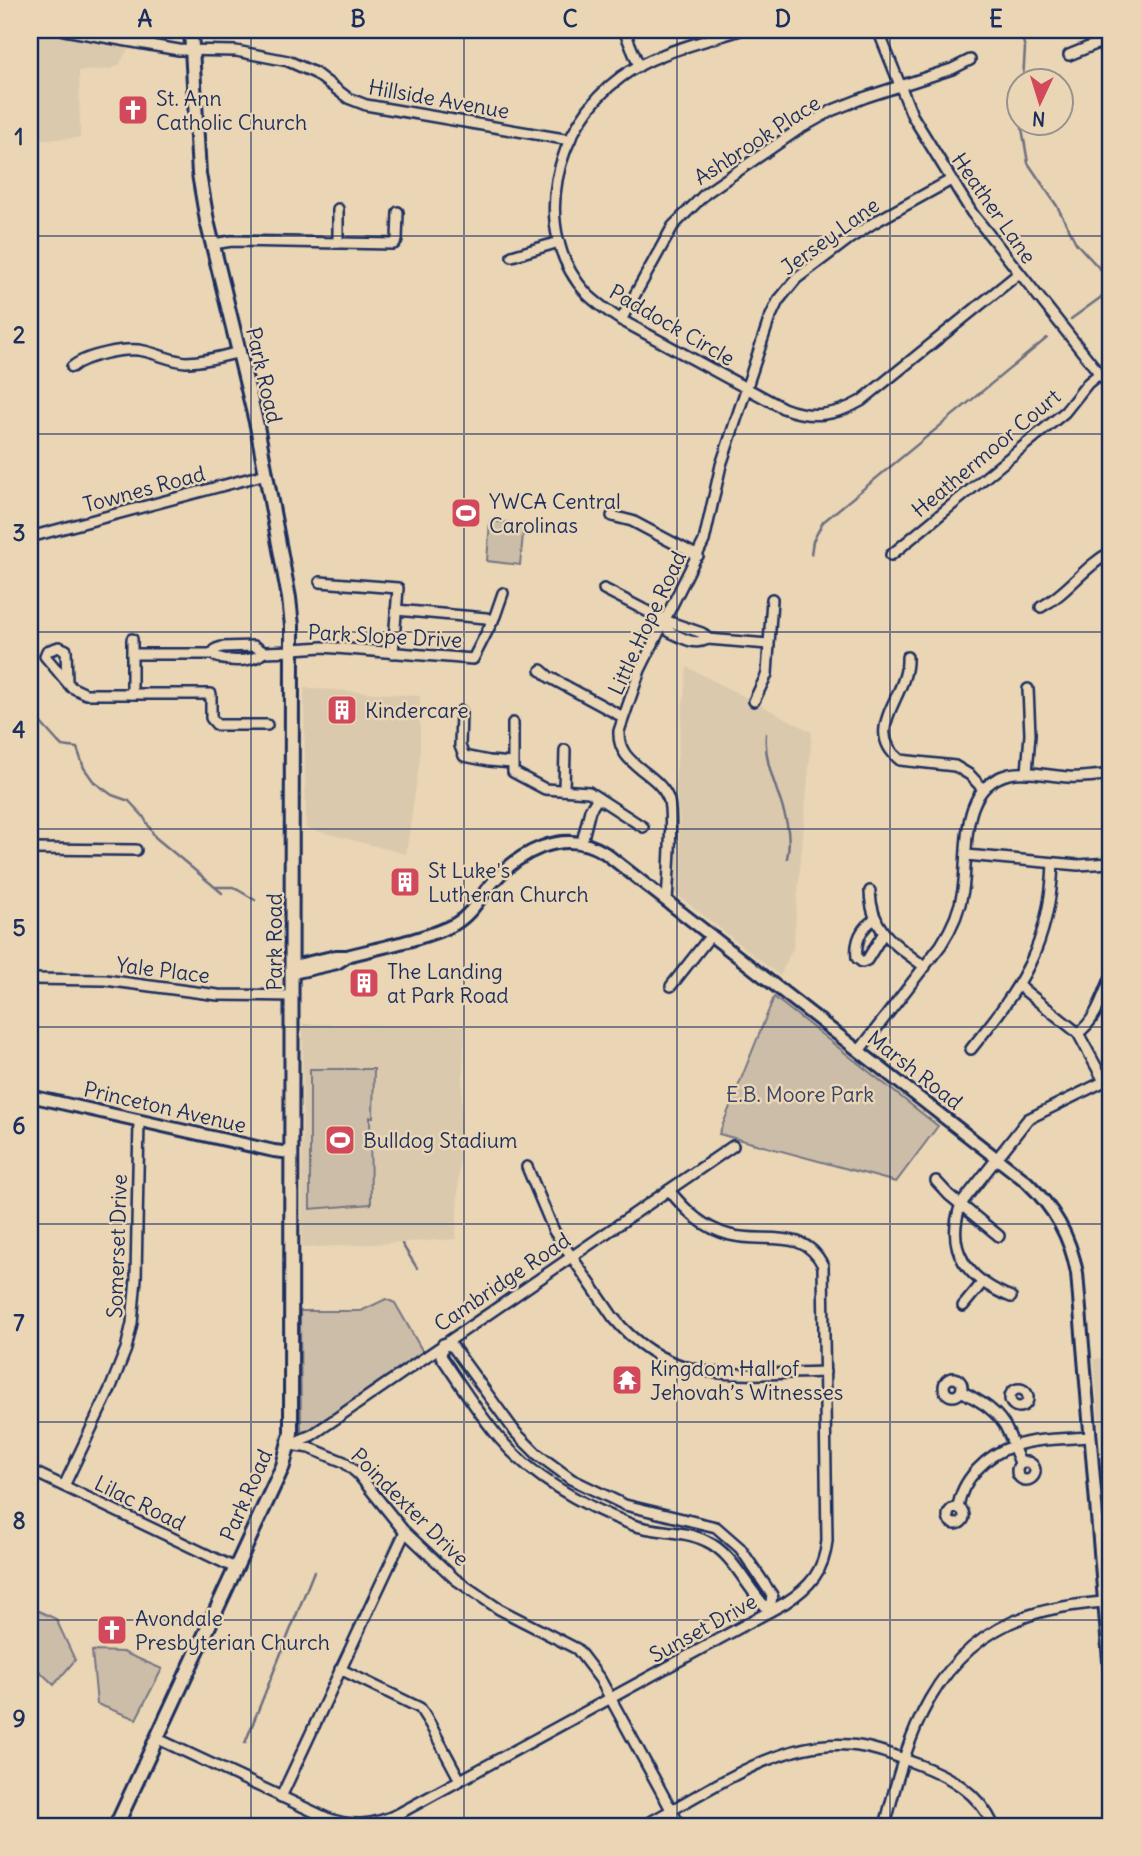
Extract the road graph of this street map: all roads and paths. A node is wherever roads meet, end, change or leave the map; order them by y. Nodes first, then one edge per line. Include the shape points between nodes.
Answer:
1 (64, 30) edge
2 (191, 30) edge
3 (624, 30) edge
4 (740, 30) edge
5 (878, 30) edge
6 (1099, 30) edge
7 (1109, 43) edge
8 (192, 51) junction
9 (1069, 55) dead end
10 (970, 60) dead end
11 (639, 66) junction
12 (901, 86) junction
13 (570, 140) junction
14 (951, 180) junction
15 (338, 209) dead end
16 (398, 212) dead end
17 (559, 242) junction
18 (338, 243) junction
19 (213, 244) junction
20 (512, 256) dead end
21 (1018, 274) junction
22 (621, 320) junction
23 (240, 352) junction
24 (72, 367) dead end
25 (1099, 374) junction
26 (746, 388) junction
27 (1111, 388) edge
28 (266, 474) junction
29 (612, 516) dead end
30 (30, 537) edge
31 (1111, 552) edge
32 (891, 555) dead end
33 (698, 556) junction
34 (320, 582) dead end
35 (604, 589) dead end
36 (503, 593) dead end
37 (772, 599) dead end
38 (1041, 607) dead end
39 (396, 610) junction
40 (664, 620) junction
41 (493, 621) junction
42 (132, 639) dead end
43 (768, 644) junction
44 (293, 650) junction
45 (393, 653) junction
46 (132, 654) junction
47 (907, 657) dead end
48 (541, 670) dead end
49 (67, 682) dead end
50 (1028, 689) dead end
51 (132, 694) junction
52 (754, 701) dead end
53 (461, 711) dead end
54 (623, 717) junction
55 (513, 723) dead end
56 (267, 725) dead end
57 (565, 750) dead end
58 (512, 763) junction
59 (1027, 773) junction
60 (1111, 774) edge
61 (983, 789) junction
62 (564, 790) junction
63 (598, 797) junction
64 (643, 827) dead end
65 (582, 842) junction
66 (30, 849) edge
67 (136, 849) dead end
68 (966, 855) junction
69 (1052, 863) junction
70 (1111, 863) edge
71 (870, 891) dead end
72 (667, 901) junction
73 (876, 919) junction
74 (883, 934) junction
75 (711, 935) junction
76 (925, 967) junction
77 (293, 969) junction
78 (1111, 977) edge
79 (30, 979) edge
80 (671, 986) dead end
81 (1019, 986) junction
82 (293, 996) junction
83 (1078, 1032) junction
84 (971, 1049) dead end
85 (859, 1052) junction
86 (1107, 1079) edge
87 (30, 1096) edge
88 (139, 1120) junction
89 (733, 1146) dead end
90 (292, 1153) junction
91 (997, 1158) junction
92 (527, 1167) dead end
93 (936, 1181) dead end
94 (669, 1190) junction
95 (961, 1204) junction
96 (999, 1236) dead end
97 (572, 1257) junction
98 (982, 1283) junction
99 (1011, 1297) dead end
100 (963, 1306) dead end
101 (443, 1344) junction
102 (825, 1372) junction
103 (961, 1391) dead end
104 (1013, 1403) dead end
105 (998, 1416) junction
106 (1090, 1437) junction
107 (290, 1445) junction
108 (1013, 1446) junction
109 (1021, 1464) dead end
110 (30, 1470) edge
111 (577, 1482) junction
112 (64, 1486) junction
113 (568, 1495) junction
114 (958, 1508) dead end
115 (405, 1532) junction
116 (234, 1568) junction
117 (1104, 1602) junction
118 (770, 1611) junction
119 (340, 1669) junction
120 (1111, 1685) edge
121 (611, 1698) junction
122 (156, 1738) junction
123 (905, 1760) junction
124 (460, 1780) junction
125 (281, 1797) junction
126 (672, 1811) junction
127 (116, 1826) edge
128 (643, 1826) edge
129 (680, 1826) edge
130 (885, 1826) edge
131 (994, 1826) edge

1 - 8 street, Hillside Avenue
2 - 8 main road, Park Road
3 - 11 street
4 - 11 street, Paddock Circle
5 - 12 street, Heather Lane
6 - 7 street
7 - 9 street
8 - 13 street, Hillside Avenue via 236,51 288,61 366,106
8 - 19 main road, Park Road via 199,174
10 - 12 street, Ashbrook Place
11 - 13 street, Paddock Circle via 594,102
12 - 14 street, Heather Lane via 912,115
12 - 22 street, Ashbrook Place via 822,116 706,193 673,226
13 - 17 street, Paddock Circle via 555,191
14 - 21 street, Heather Lane
14 - 26 street, Jersey Lane via 849,239 786,289 771,313
15 - 18 street
16 - 18 street via 395,244
17 - 20 street
17 - 22 street, Paddock Circle via 569,268 587,293
18 - 19 street
19 - 23 main road, Park Road
21 - 25 street, Heather Lane
21 - 26 street, Paddock Circle via 848,409 807,415
22 - 26 street, Paddock Circle
23 - 24 street via 186,362 128,350 88,358
23 - 28 main road, Park Road
25 - 27 street, Heather Lane
25 - 32 street, Heathermoor Court via 1065,412
26 - 33 street, Little Hope Road
28 - 30 street, Townes Road
28 - 44 main road, Park Road via 289,598
29 - 33 street via 632,521
31 - 38 street
33 - 40 street, Little Hope Road
34 - 39 street via 398,588
35 - 40 street
36 - 41 street, Park Slope Drive
37 - 43 street
39 - 41 street, Park Slope Drive
39 - 45 street
40 - 43 street via 670,632 690,641
40 - 54 street, Little Hope Road via 639,670
41 - 45 street, Park Slope Drive via 473,659
42 - 46 street
43 - 52 street via 767,674
44 - 45 street, Park Slope Drive via 323,647
44 - 46 street, Park Slope Drive via 264,652 254,659
44 - 77 main road, Park Road
46 - 51 street
47 - 61 street via 905,680 883,731 887,746 900,760 956,766
48 - 54 street
49 - 51 street via 86,694
50 - 59 street
51 - 56 street via 211,694 211,718 217,725
53 - 58 street via 462,753 469,758
54 - 72 street, Little Hope Road via 618,739 622,751 660,787 670,806
55 - 58 street
57 - 62 street
58 - 62 street via 513,772 541,788
59 - 60 street
59 - 61 street via 1008,774
61 - 68 street via 972,808
62 - 63 street
63 - 64 street
63 - 65 street
65 - 72 street, Marsh Road via 605,853
65 - 77 street via 556,842 529,853 498,877 474,908 455,923
66 - 67 street
68 - 69 street
68 - 76 street via 956,916
69 - 70 street
69 - 81 street via 1043,932
71 - 73 street
72 - 75 street, Marsh Road
73 - 74 street
73 - 74 street via 860,934 857,958 867,960
74 - 76 street
75 - 80 street
75 - 85 street, Marsh Road
76 - 85 street
77 - 82 main road, Park Road
78 - 83 street via 1094,1016
79 - 82 street, Yale Place via 105,980 218,995
81 - 83 street
81 - 84 street
82 - 90 main road, Park Road
83 - 86 street
85 - 91 street, Marsh Road
86 - 91 street via 1028,1119
87 - 88 street, Princeton Avenue
88 - 90 street, Princeton Avenue
88 - 112 street, Somerset Drive via 132,1323 111,1387
89 - 94 street, Cambridge Road
90 - 107 main road, Park Road
91 - 95 street
91 - 106 street, Marsh Road via 1040,1194 1069,1241 1077,1273
92 - 97 street via 546,1215
93 - 95 street
94 - 97 street, Cambridge Road
94 - 102 street, Sunset Drive via 689,1213 712,1228 748,1238 795,1240 816,1253 824,1279
95 - 96 street
95 - 98 street via 955,1229 957,1246 968,1270
97 - 101 street, Cambridge Road
97 - 102 street via 623,1331 664,1360 704,1372
98 - 99 street
98 - 100 street
101 - 107 street, Cambridge Road via 312,1435
101 - 111 street via 453,1347 516,1433
101 - 113 street via 441,1356 502,1441
102 - 118 street, Sunset Drive via 826,1552 807,1589
103 - 105 street
104 - 105 street
105 - 108 street
106 - 108 street
106 - 117 street, Marsh Road
107 - 115 street, Poindexter Drive via 344,1462
107 - 116 main road, Park Road
108 - 109 street
108 - 114 street via 978,1468 962,1490
110 - 112 street, Lilac Road
111 - 113 street
111 - 118 street via 625,1505 716,1527 740,1548 772,1595
112 - 116 street, Lilac Road
113 - 118 street via 636,1526 707,1541 725,1553
115 - 119 street
115 - 121 street, Poindexter Drive via 477,1595 577,1649
116 - 122 main road, Park Road
117 - 120 street, Marsh Road
117 - 123 street via 1031,1615 1006,1625 969,1650 926,1703
118 - 121 street, Sunset Drive
119 - 124 street via 420,1708
119 - 125 street
121 - 124 street, Sunset Drive
121 - 126 street, Poindexter Drive
122 - 125 street, Sunset Drive
122 - 127 main road, Park Road
123 - 126 street via 848,1745 789,1751
123 - 130 street
123 - 131 street via 965,1788
124 - 125 street, Sunset Drive via 400,1813 367,1825 334,1821
126 - 128 street
126 - 129 street, Poindexter Drive

